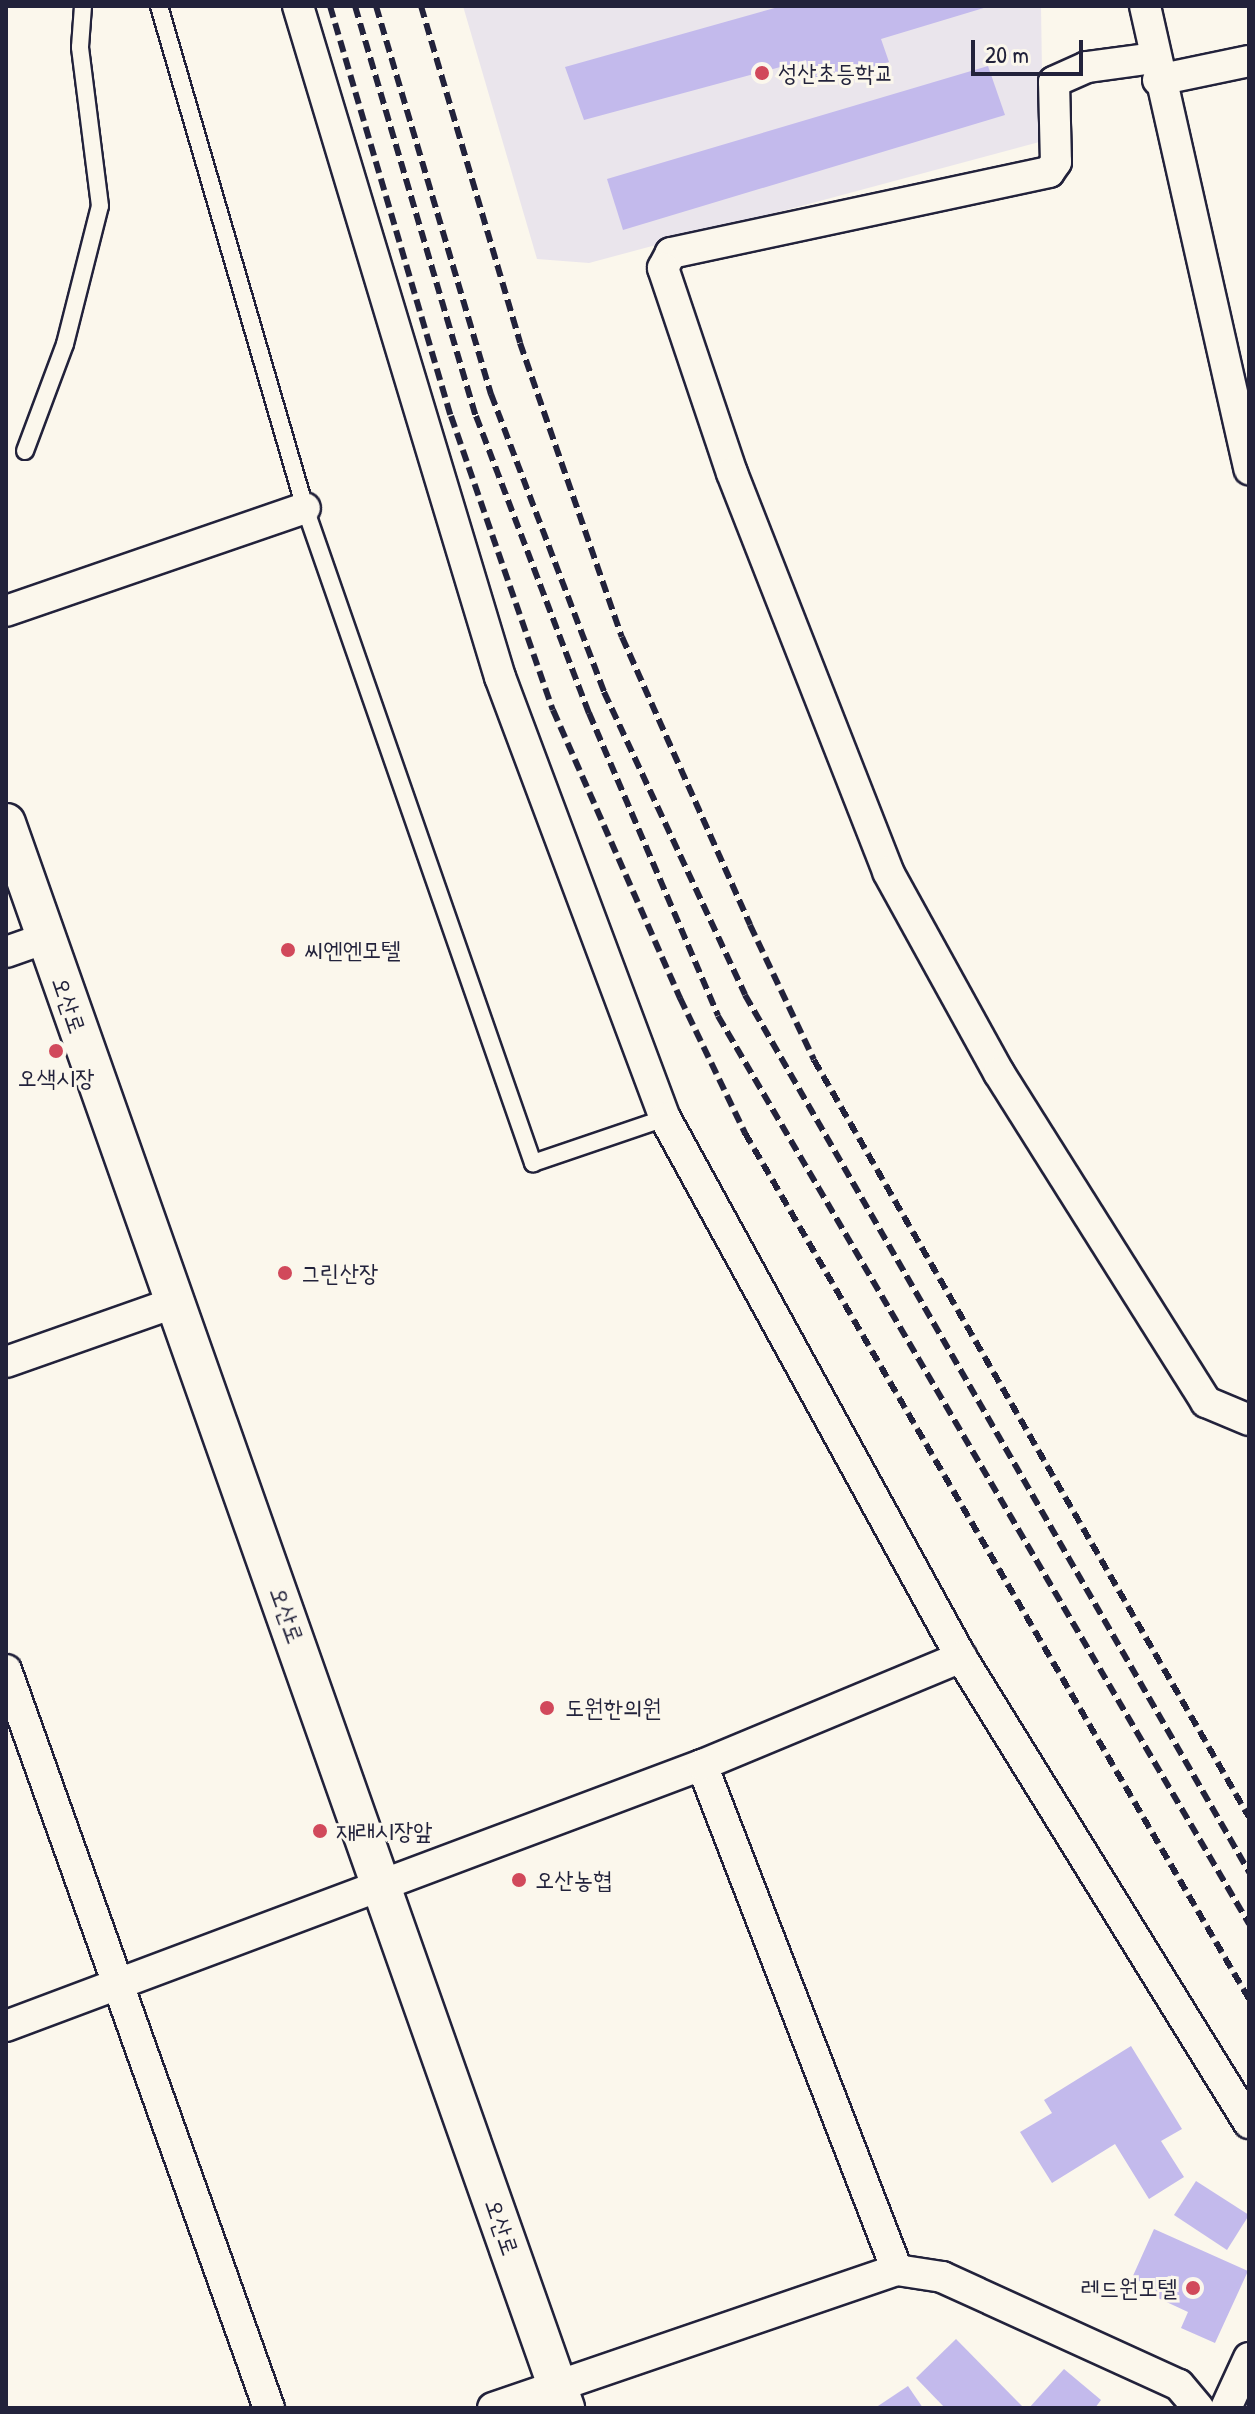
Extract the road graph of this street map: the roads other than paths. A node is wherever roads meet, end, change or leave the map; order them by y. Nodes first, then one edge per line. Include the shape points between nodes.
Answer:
1 (83, 6) edge
2 (159, 6) edge
3 (298, 6) edge
4 (1145, 6) edge
5 (1249, 61) edge
6 (1156, 69) junction
7 (25, 451) dead end
8 (1249, 469) edge
9 (305, 508) junction
10 (6, 611) edge
11 (6, 823) edge
12 (46, 938) junction
13 (6, 952) edge
14 (665, 1118) junction
15 (174, 1303) junction
16 (6, 1362) edge
17 (1249, 1420) edge
18 (961, 1657) junction
19 (6, 1670) edge
20 (702, 1765) junction
21 (386, 1888) junction
22 (123, 1985) junction
23 (6, 2026) edge
24 (1249, 2123) edge
25 (897, 2270) junction
26 (1249, 2358) edge
27 (561, 2398) edge
28 (269, 2408) edge
29 (493, 2408) edge
30 (1198, 2408) edge
31 (1226, 2408) edge

1 - 7 lane via 80,47 100,206 65,344
2 - 9 lane
3 - 14 street via 500,677
4 - 6 street
5 - 6 street
6 - 8 street
6 - 17 street via 1087,67 1054,82 1056,162 1049,172 671,253 663,268 732,473 888,872 999,1073 1206,1402
9 - 10 street
9 - 14 lane via 533,1163
11 - 12 street, 오산로
12 - 13 street
12 - 15 street, 오산로
14 - 18 street
15 - 16 street
15 - 21 street, 오산로
18 - 20 street
18 - 24 street
19 - 22 street
20 - 21 street
20 - 25 street
21 - 22 street
21 - 27 street, 오산로
22 - 23 street
22 - 28 street
25 - 27 street
25 - 30 street via 942,2277 1179,2385
26 - 31 street
27 - 29 street

